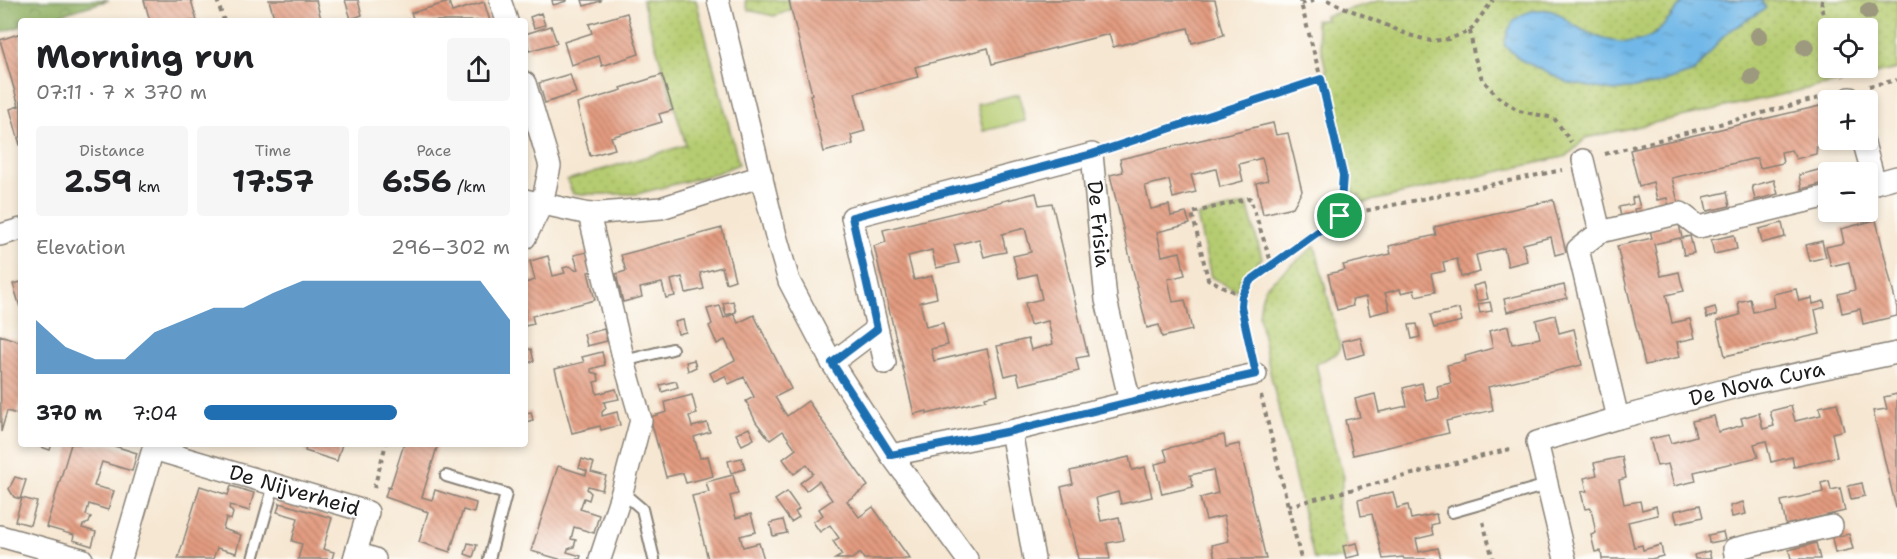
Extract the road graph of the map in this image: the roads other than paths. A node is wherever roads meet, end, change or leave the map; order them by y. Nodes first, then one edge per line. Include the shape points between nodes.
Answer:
1 (500, 0) edge
2 (718, 0) edge
3 (506, 18) edge
4 (528, 93) edge
5 (1583, 160) road end
6 (762, 176) junction
7 (1897, 177) edge
8 (1878, 182) edge
9 (1818, 198) edge
10 (534, 202) edge
11 (589, 214) junction
12 (528, 226) edge
13 (18, 230) edge
14 (1600, 232) junction
15 (0, 235) edge
16 (877, 329) junction
17 (672, 349) dead end
18 (1897, 353) edge
19 (624, 361) junction
20 (832, 363) junction
21 (885, 363) dead end
22 (1256, 374) road end
23 (1130, 402) junction
24 (1618, 418) junction
25 (1011, 431) junction
26 (891, 455) junction
27 (446, 476) dead end
28 (274, 485) junction
29 (1547, 485) junction
30 (622, 492) junction
31 (1452, 512) dead end
32 (1832, 526) dead end
33 (0, 536) edge
34 (362, 557) edge
35 (82, 559) edge
36 (121, 559) edge
37 (253, 559) edge
38 (489, 559) edge
39 (600, 559) edge
40 (654, 559) edge
41 (967, 559) edge
42 (1034, 559) edge
43 (1565, 559) edge
44 (1736, 559) edge

1 - 3 street
2 - 6 street
4 - 10 street via 550,166
5 - 14 street
6 - 11 street via 661,208
6 - 20 street via 789,281
7 - 8 street
9 - 14 street via 1699,228 1680,213
10 - 11 street
10 - 12 street
11 - 19 street
13 - 15 street
14 - 24 street via 1578,249
16 - 20 street
16 - 21 street, De Frisia
16 - 23 street, De Frisia via 852,217 1092,154 1106,300
17 - 19 lane
18 - 24 street, De Nova Cura via 1744,385
19 - 30 street via 641,420
20 - 26 street
22 - 23 street
23 - 25 street
24 - 29 street, De Nova Cura via 1537,442
25 - 26 street
25 - 42 street
26 - 41 street
27 - 38 lane via 506,494
28 - 34 street, De Nijverheid via 368,512
28 - 36 street, De Nijverheid via 153,450
28 - 37 lane
29 - 31 lane
29 - 43 street
30 - 39 street
30 - 40 lane via 642,509
32 - 44 street via 1734,549
33 - 35 street

